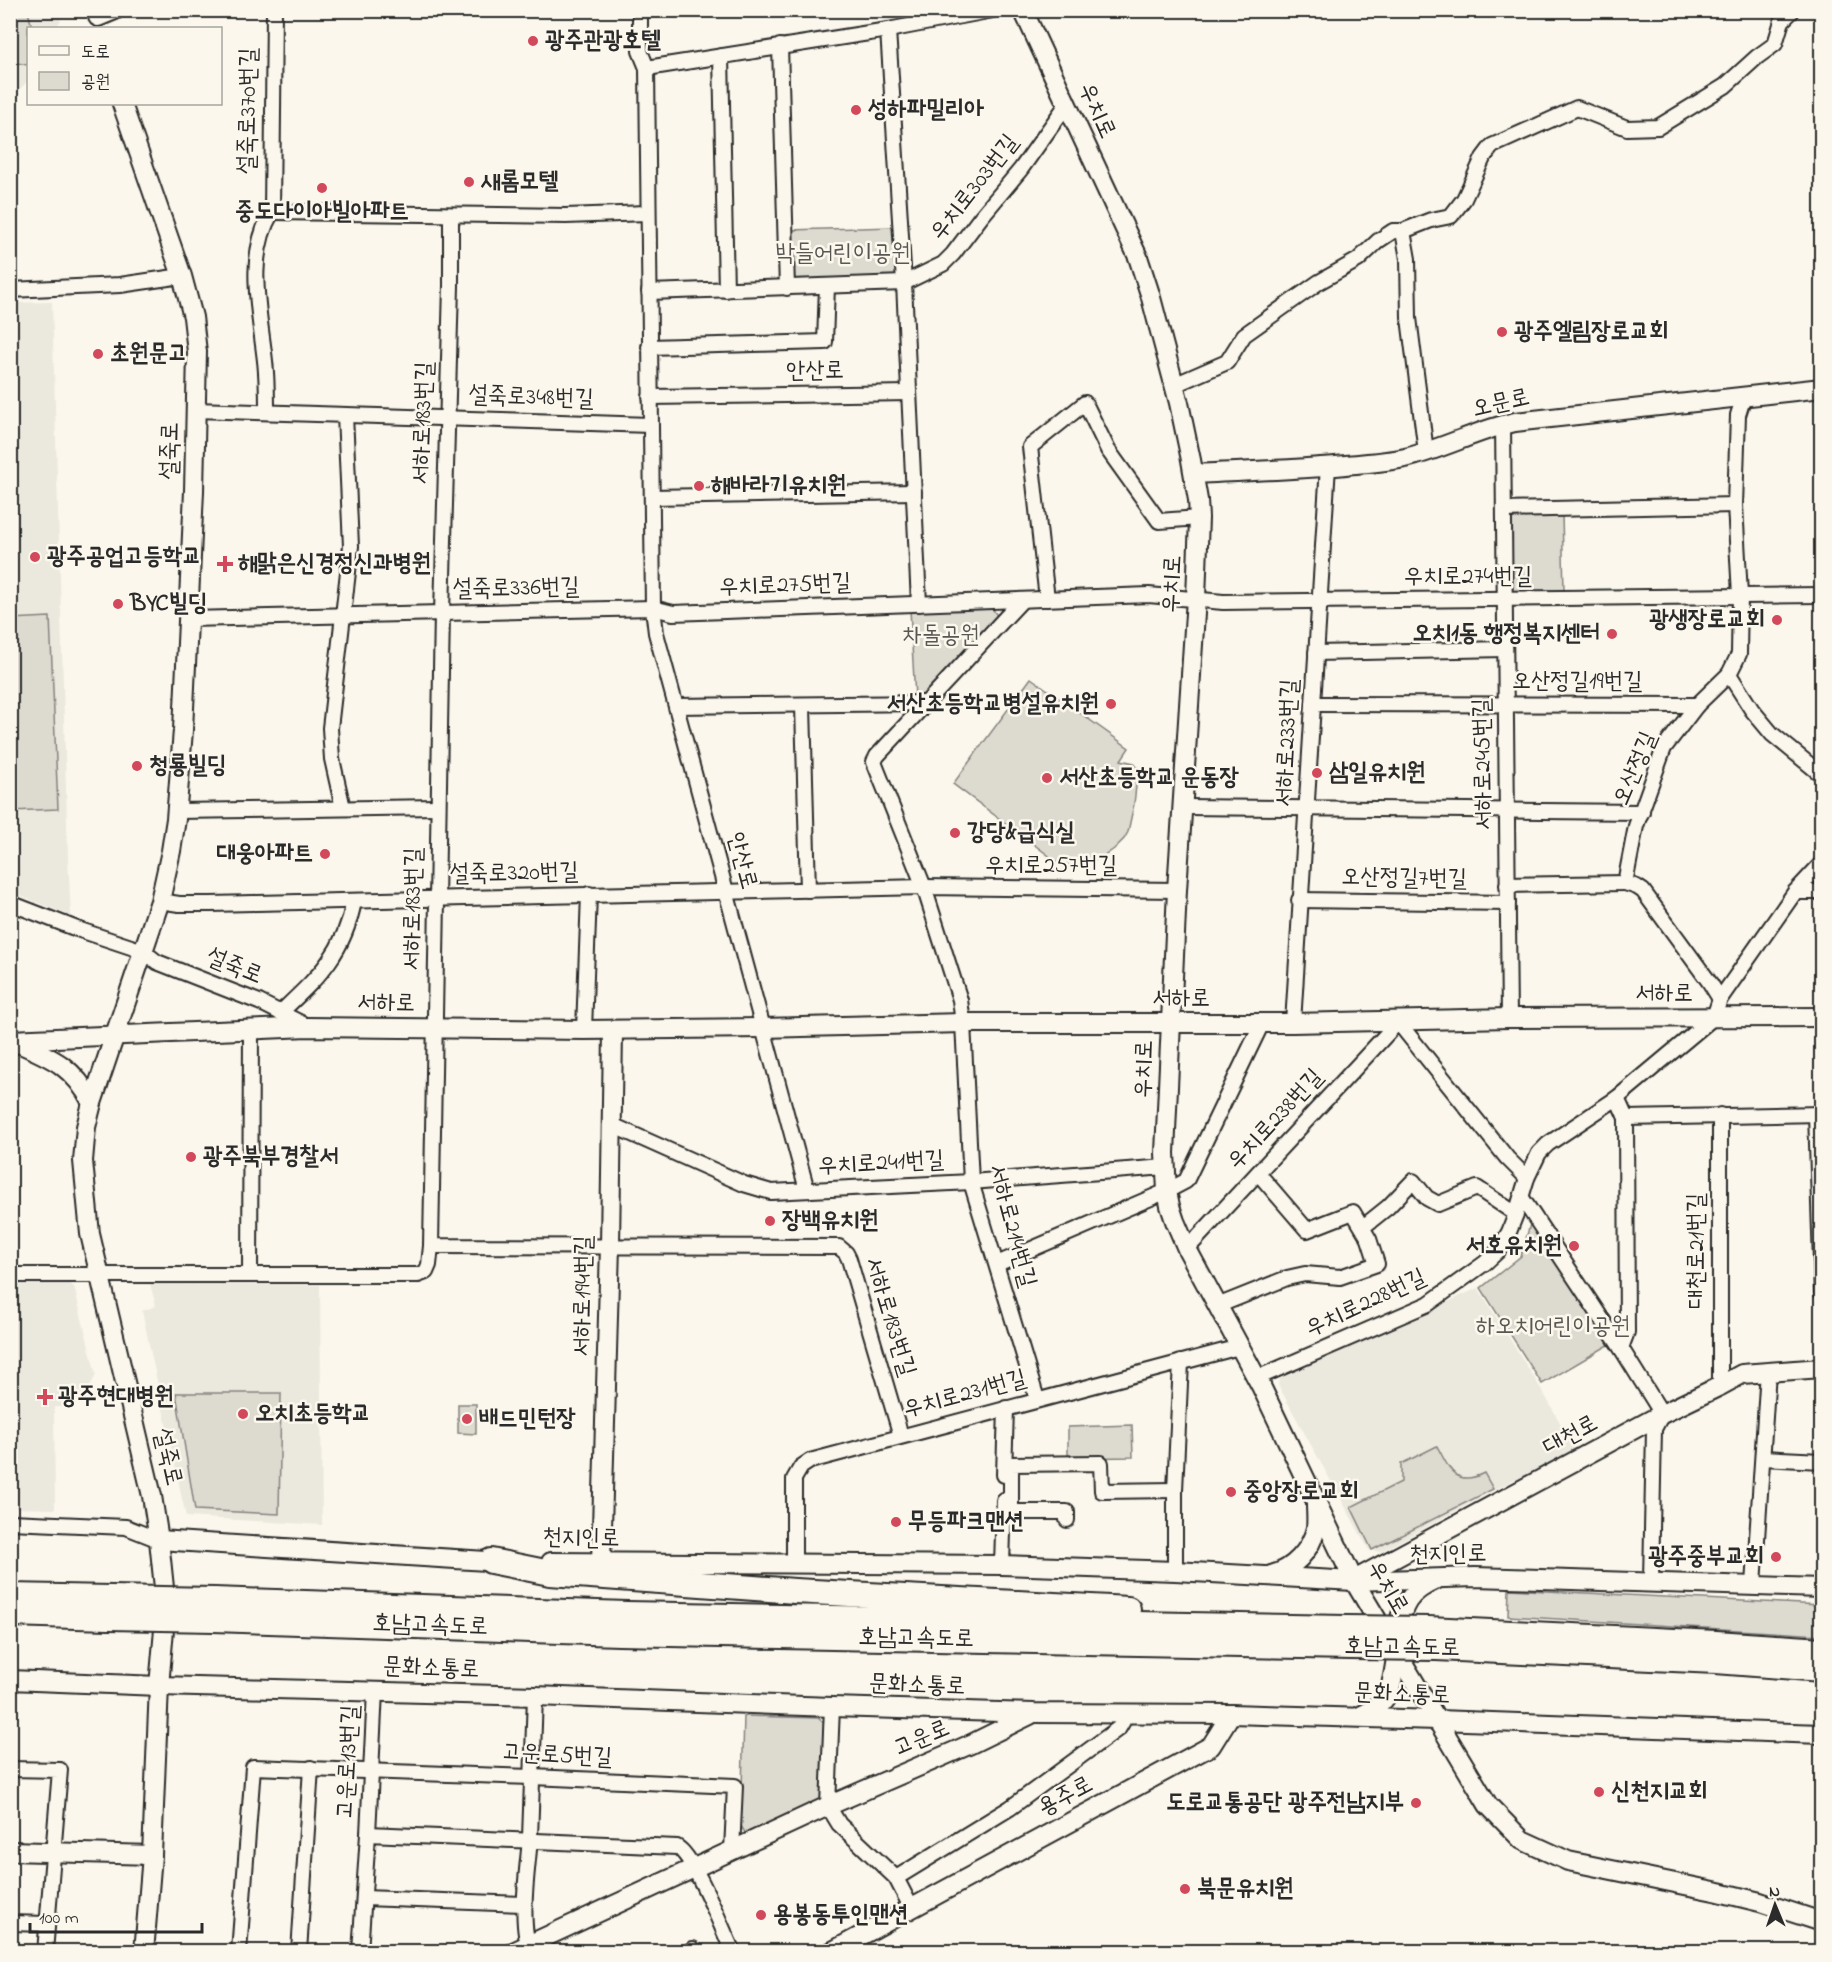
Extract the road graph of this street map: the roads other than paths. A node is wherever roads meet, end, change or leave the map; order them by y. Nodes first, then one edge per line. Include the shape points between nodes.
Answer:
1 (274, 10) edge
2 (640, 10) edge
3 (993, 10) edge
4 (1023, 10) edge
5 (1793, 10) edge
6 (888, 30) junction
7 (780, 46) junction
8 (721, 56) junction
9 (647, 68) junction
10 (1067, 104) junction
11 (122, 105) edge
12 (272, 212) junction
13 (647, 213) junction
14 (451, 214) junction
15 (1403, 231) junction
16 (182, 276) junction
17 (904, 283) junction
18 (827, 286) junction
19 (787, 288) junction
20 (10, 290) edge
21 (726, 290) junction
22 (649, 292) junction
23 (650, 346) junction
24 (1174, 385) junction
25 (1821, 388) edge
26 (909, 393) junction
27 (1744, 396) junction
28 (650, 397) junction
29 (196, 410) junction
30 (267, 412) junction
31 (345, 415) junction
32 (447, 418) junction
33 (650, 424) junction
34 (1503, 424) junction
35 (1426, 452) junction
36 (1328, 466) junction
37 (1194, 474) junction
38 (914, 492) junction
39 (652, 497) junction
40 (1735, 505) junction
41 (1504, 510) junction
42 (1199, 518) junction
43 (1740, 595) junction
44 (1821, 595) edge
45 (1196, 598) junction
46 (1047, 599) junction
47 (1022, 600) junction
48 (1319, 600) junction
49 (1505, 600) junction
50 (919, 604) junction
51 (653, 608) junction
52 (442, 613) junction
53 (344, 616) junction
54 (189, 620) junction
55 (1505, 649) junction
56 (1316, 653) junction
57 (1730, 674) junction
58 (927, 703) junction
59 (1313, 704) junction
60 (1506, 704) junction
61 (1697, 705) junction
62 (676, 706) junction
63 (803, 706) junction
64 (1821, 775) edge
65 (438, 807) junction
66 (1184, 807) junction
67 (1308, 807) junction
68 (342, 808) junction
69 (1507, 810) junction
70 (177, 811) junction
71 (1642, 812) junction
72 (1821, 863) edge
73 (1625, 883) junction
74 (1508, 885) junction
75 (924, 887) junction
76 (808, 890) junction
77 (1177, 890) junction
78 (726, 891) junction
79 (1795, 892) junction
80 (1821, 892) edge
81 (589, 894) junction
82 (437, 898) junction
83 (1299, 900) junction
84 (160, 901) junction
85 (354, 901) junction
86 (10, 903) edge
87 (1508, 903) junction
88 (143, 951) junction
89 (1720, 999) junction
90 (280, 1013) junction
91 (1714, 1017) junction
92 (1821, 1017) edge
93 (1509, 1018) junction
94 (1398, 1022) junction
95 (963, 1023) junction
96 (1170, 1023) junction
97 (1262, 1023) junction
98 (1293, 1023) junction
99 (308, 1027) junction
100 (434, 1028) junction
101 (762, 1028) junction
102 (251, 1029) junction
103 (584, 1030) junction
104 (613, 1030) junction
105 (114, 1034) junction
106 (12, 1041) edge
107 (1617, 1098) junction
108 (92, 1103) junction
109 (1819, 1114) edge
110 (1720, 1115) junction
111 (1626, 1118) junction
112 (612, 1125) junction
113 (1166, 1167) junction
114 (1258, 1173) junction
115 (1527, 1178) junction
116 (971, 1182) junction
117 (807, 1190) junction
118 (1167, 1191) junction
119 (1521, 1198) junction
120 (1516, 1214) junction
121 (1363, 1227) junction
122 (431, 1246) junction
123 (610, 1246) junction
124 (1821, 1247) edge
125 (1187, 1249) junction
126 (997, 1264) junction
127 (99, 1274) junction
128 (250, 1274) junction
129 (10, 1275) edge
130 (1821, 1293) edge
131 (1217, 1306) junction
132 (1239, 1347) junction
133 (1621, 1348) junction
134 (1181, 1362) junction
135 (1821, 1368) edge
136 (1768, 1371) junction
137 (1257, 1378) junction
138 (1720, 1386) junction
139 (1037, 1399) junction
140 (1006, 1408) junction
141 (1662, 1414) junction
142 (901, 1436) junction
143 (1763, 1458) junction
144 (1821, 1461) edge
145 (1175, 1490) junction
146 (1316, 1502) junction
147 (1067, 1520) dead end
148 (10, 1522) edge
149 (159, 1540) junction
150 (491, 1561) junction
151 (601, 1563) junction
152 (794, 1565) junction
153 (1002, 1565) junction
154 (1174, 1571) junction
155 (1267, 1576) junction
156 (1440, 1578) junction
157 (1354, 1581) junction
158 (1651, 1581) junction
159 (1754, 1585) junction
160 (1821, 1588) edge
161 (10, 1596) edge
162 (110, 1607) junction
163 (214, 1609) junction
164 (10, 1614) edge
165 (1279, 1628) junction
166 (1348, 1638) junction
167 (1432, 1638) junction
168 (1395, 1648) junction
169 (1821, 1650) edge
170 (1821, 1669) edge
171 (10, 1680) edge
172 (159, 1686) junction
173 (375, 1691) junction
174 (535, 1696) junction
175 (832, 1707) junction
176 (1034, 1713) junction
177 (1127, 1714) junction
178 (1231, 1714) junction
179 (1356, 1718) junction
180 (1438, 1720) junction
181 (1821, 1734) edge
182 (311, 1768) junction
183 (10, 1769) edge
184 (371, 1771) junction
185 (532, 1777) junction
186 (828, 1806) junction
187 (368, 1834) junction
188 (530, 1840) junction
189 (10, 1851) edge
190 (732, 1851) junction
191 (53, 1852) junction
192 (152, 1855) junction
193 (694, 1868) junction
194 (896, 1878) junction
195 (364, 1898) junction
196 (524, 1904) junction
197 (912, 1909) junction
198 (1821, 1922) edge
199 (10, 1923) edge
200 (47, 1924) junction
201 (524, 1949) edge
202 (45, 1952) edge
203 (144, 1952) edge
204 (239, 1952) edge
205 (299, 1952) edge
206 (360, 1952) edge
207 (733, 1952) edge
208 (831, 1952) edge

1 - 12 street, 설죽로370번길
2 - 9 street, 안산로 via 640,51
3 - 6 street
4 - 10 street, 우치로
5 - 15 street via 1782,21 1775,44 1725,86 1667,122 1658,127 1627,128 1577,108 1492,146 1464,199 1450,216
6 - 7 street
6 - 17 street, 우치로303번길
7 - 8 street
7 - 19 street
8 - 9 street
8 - 21 street
9 - 13 street, 안산로
10 - 17 street, 우치로303번길 via 953,254 943,264
10 - 24 street, 우치로 via 1138,257
11 - 16 street, 설죽로
12 - 14 street
12 - 30 street via 260,240 257,297 267,375
13 - 14 street
13 - 22 street, 안산로
14 - 32 street, 서하로183번길
15 - 24 street via 1393,231 1358,260 1319,282 1244,335 1227,362
15 - 35 street via 1408,259 1409,318
16 - 20 street via 120,285
16 - 29 street, 설죽로 via 195,335
17 - 18 street, 우치로303번길
17 - 26 street, 우치로303번길
18 - 19 street, 우치로303번길
18 - 23 street, 안산로 via 825,342
19 - 21 street, 우치로303번길
21 - 22 street, 우치로303번길
22 - 23 street, 안산로
23 - 28 street, 안산로
24 - 37 street, 우치로
25 - 27 street, 오문로
26 - 28 street, 안산로
26 - 38 street, 우치로303번길
27 - 34 street, 오문로
27 - 40 street, 오산정길 via 1738,415
28 - 33 street, 안산로
29 - 30 street, 설죽로348번길
29 - 54 street, 설죽로
30 - 31 street, 설죽로348번길
31 - 32 street, 설죽로348번길
31 - 53 street via 352,531
32 - 33 street, 설죽로348번길
32 - 52 street, 서하로183번길
33 - 39 street, 안산로
34 - 35 street, 오문로
34 - 41 street, 서하로245번길
35 - 36 street, 오문로 via 1393,460
36 - 37 street, 오문로
36 - 48 street, 서하로233번길
37 - 42 street, 우치로
38 - 39 street
38 - 50 street
39 - 51 street, 안산로
40 - 41 street
40 - 43 street, 오산정길
41 - 49 street, 서하로245번길
42 - 45 street, 우치로
42 - 46 street via 1159,521 1107,450 1085,403 1030,447
43 - 44 street, 우치로274번길
43 - 49 street, 우치로274번길
43 - 57 street, 오산정길 via 1739,654
45 - 46 street, 우치로275번길 via 1149,595
45 - 48 street, 우치로274번길 via 1223,602
45 - 66 street, 우치로
46 - 47 street, 우치로275번길
47 - 50 street, 우치로275번길
47 - 58 street
48 - 49 street, 우치로274번길
48 - 56 street, 서하로233번길
49 - 55 street, 서하로245번길
50 - 51 street, 우치로275번길 via 673,613
51 - 52 street, 설죽로336번길
51 - 62 street, 안산로
52 - 53 street, 설죽로336번길
52 - 65 street, 서하로183번길
53 - 54 street, 설죽로336번길
53 - 68 street via 330,728
54 - 70 street, 설죽로
55 - 56 street
55 - 60 street, 서하로245번길
56 - 59 street, 서하로233번길
57 - 61 street, 오산정길
57 - 64 street via 1772,734
58 - 63 street
58 - 75 street via 874,762
59 - 60 street, 오산정길19번길
59 - 67 street, 서하로233번길
60 - 61 street, 오산정길19번길
60 - 69 street, 서하로245번길
61 - 71 street, 오산정길 via 1664,748
62 - 63 street
62 - 78 street, 안산로
63 - 76 street
65 - 68 street
65 - 82 street, 서하로183번길
66 - 67 street
66 - 77 street, 우치로
67 - 69 street
67 - 83 street, 서하로233번길
68 - 70 street
69 - 71 street
69 - 74 street, 서하로245번길
70 - 84 street, 설죽로
71 - 73 street, 오산정길
72 - 79 street
73 - 74 street
73 - 89 street via 1643,891
74 - 87 street, 서하로245번길
75 - 76 street, 우치로257번길
75 - 77 street, 우치로257번길
75 - 95 street via 960,1000
76 - 78 street, 우치로257번길
77 - 96 street, 우치로
78 - 81 street, 설죽로320번길
78 - 101 street, 안산로
79 - 80 street
79 - 89 street
81 - 82 street, 설죽로320번길
81 - 103 street
82 - 85 street, 설죽로320번길
82 - 100 street, 서하로183번길
83 - 87 street, 오산정길7번길
83 - 98 street, 서하로233번길
84 - 85 street, 설죽로320번길
84 - 88 street, 설죽로
85 - 90 street via 339,947 307,988
86 - 88 street
87 - 93 street, 서하로245번길
88 - 90 street, 설죽로 via 157,962
88 - 105 street, 설죽로
89 - 91 street
90 - 99 street, 설죽로
91 - 92 street, 서하로
91 - 93 street, 서하로
91 - 107 street, 우치로228번길
93 - 94 street, 서하로
94 - 98 street, 서하로
94 - 114 street, 우치로238번길
94 - 115 street
95 - 96 street, 서하로
95 - 101 street, 서하로
95 - 116 street, 서하로214번길
96 - 97 street, 서하로
96 - 113 street, 우치로
97 - 98 street, 서하로
97 - 118 street via 1186,1181
99 - 100 street, 서하로
99 - 102 street, 서하로
100 - 103 street, 서하로
100 - 122 street, 서하로183번길
101 - 104 street, 서하로
101 - 117 street
102 - 105 street, 서하로
102 - 128 street
103 - 104 street, 서하로
104 - 112 street, 서하로194번길
105 - 106 street, 서하로
105 - 108 street, 설죽로
106 - 108 street via 68,1069
107 - 111 street
107 - 115 street, 우치로228번길 via 1548,1144
108 - 127 street, 설죽로 via 83,1161 90,1234
109 - 110 street
109 - 124 street
110 - 111 street
110 - 138 street, 대천로21번길
111 - 133 street via 1627,1332
112 - 117 street, 우치로241번길 via 761,1190
112 - 123 street, 서하로194번길
113 - 116 street, 우치로241번길
113 - 118 street, 우치로
114 - 121 street via 1307,1230 1353,1212
114 - 125 street, 우치로238번길
115 - 119 street, 우치로228번길
116 - 117 street, 우치로241번길
116 - 126 street, 서하로214번길
118 - 125 street, 우치로 via 1174,1221
118 - 126 street
119 - 120 street, 우치로228번길
119 - 133 street
120 - 121 street via 1477,1188 1438,1204 1427,1198 1413,1181
120 - 137 street, 우치로228번길 via 1498,1251 1428,1304
121 - 131 street via 1377,1264 1340,1277 1305,1274 1287,1278
122 - 123 street, 서하로183번길
122 - 128 street via 426,1272 418,1275
123 - 142 street, 서하로183번길 via 839,1247 849,1259
123 - 151 street, 서하로194번길
124 - 130 street
125 - 131 street, 우치로
126 - 139 street, 서하로214번길
127 - 128 street
127 - 129 street
127 - 149 street, 설죽로
131 - 132 street, 우치로
132 - 134 street, 우치로231번길
132 - 137 street, 우치로
133 - 141 street
134 - 139 street, 우치로231번길
134 - 145 street
135 - 136 street, 대천로
136 - 138 street, 대천로 via 1742,1374
136 - 143 street
137 - 146 street, 우치로
138 - 141 street, 대천로
139 - 140 street, 우치로231번길
140 - 142 street, 우치로231번길
140 - 153 street
141 - 157 street, 대천로
141 - 158 street via 1654,1429
142 - 152 street, 우치로231번길 via 810,1461 801,1467 794,1479
143 - 144 street
143 - 159 street
145 - 147 street via 1102,1491 1101,1463 1011,1464 1011,1512 1067,1512
145 - 154 street
146 - 155 street via 1316,1527 1300,1559 1278,1574
146 - 157 street, 우치로
148 - 149 street via 126,1527
149 - 150 street, 천지인로
149 - 172 street, 설죽로 via 166,1607
150 - 151 street, 천지인로
150 - 165 highway via 550,1573 807,1592 1183,1612
151 - 152 street, 천지인로
152 - 153 street, 천지인로
153 - 154 street, 천지인로
154 - 155 street, 천지인로
155 - 157 street, 천지인로
156 - 157 street, 천지인로
156 - 158 street, 천지인로
156 - 168 street via 1411,1595 1404,1606
157 - 168 street, 우치로
158 - 159 street, 천지인로
159 - 160 street, 천지인로
161 - 162 highway, 호남고속도로
162 - 163 highway, 호남고속도로, bridge
162 - 164 highway, 호남고속도로
163 - 165 highway, 호남고속도로
163 - 166 highway, 호남고속도로 via 619,1633
165 - 166 highway, 호남고속도로
166 - 167 highway, 호남고속도로, bridge
167 - 169 highway, 호남고속도로 via 1716,1643
167 - 170 highway, 호남고속도로
168 - 179 street via 1387,1697
168 - 180 street, 우치로
171 - 172 street, 문화소통로
172 - 173 street, 문화소통로
172 - 192 street, 설죽로
173 - 174 street, 문화소통로
173 - 184 street, 고운로13번길
174 - 175 street, 문화소통로
174 - 185 street
175 - 176 street, 문화소통로
175 - 186 street
176 - 177 street, 문화소통로
176 - 186 street, 고운로
177 - 178 street, 문화소통로
177 - 194 street, 용주로 via 1119,1728 1010,1808
178 - 179 street, 문화소통로
178 - 197 street, 용주로 via 1210,1746
179 - 180 street, 문화소통로
180 - 181 street, 문화소통로
180 - 198 street, 우치로 via 1488,1805 1522,1840 1568,1861 1719,1892
182 - 184 street, 고운로5번길
182 - 204 street, 고운로5번길 via 253,1767
182 - 205 street
183 - 191 street via 60,1770
184 - 185 street, 고운로5번길
184 - 187 street, 고운로13번길
185 - 188 street
185 - 190 street, 고운로5번길 via 735,1786
186 - 190 street, 고운로
186 - 194 street via 839,1824
187 - 188 street, 고운로13번길
187 - 195 street, 고운로13번길
188 - 193 street, 고운로13번길 via 676,1847
188 - 196 street
189 - 191 street
190 - 193 street, 고운로
191 - 192 street
191 - 200 street
192 - 203 street, 설죽로
193 - 201 street, 고운로
193 - 207 street
194 - 197 street
195 - 196 street
195 - 206 street, 고운로13번길
196 - 201 street
197 - 208 street, 용주로
199 - 200 street
200 - 202 street

